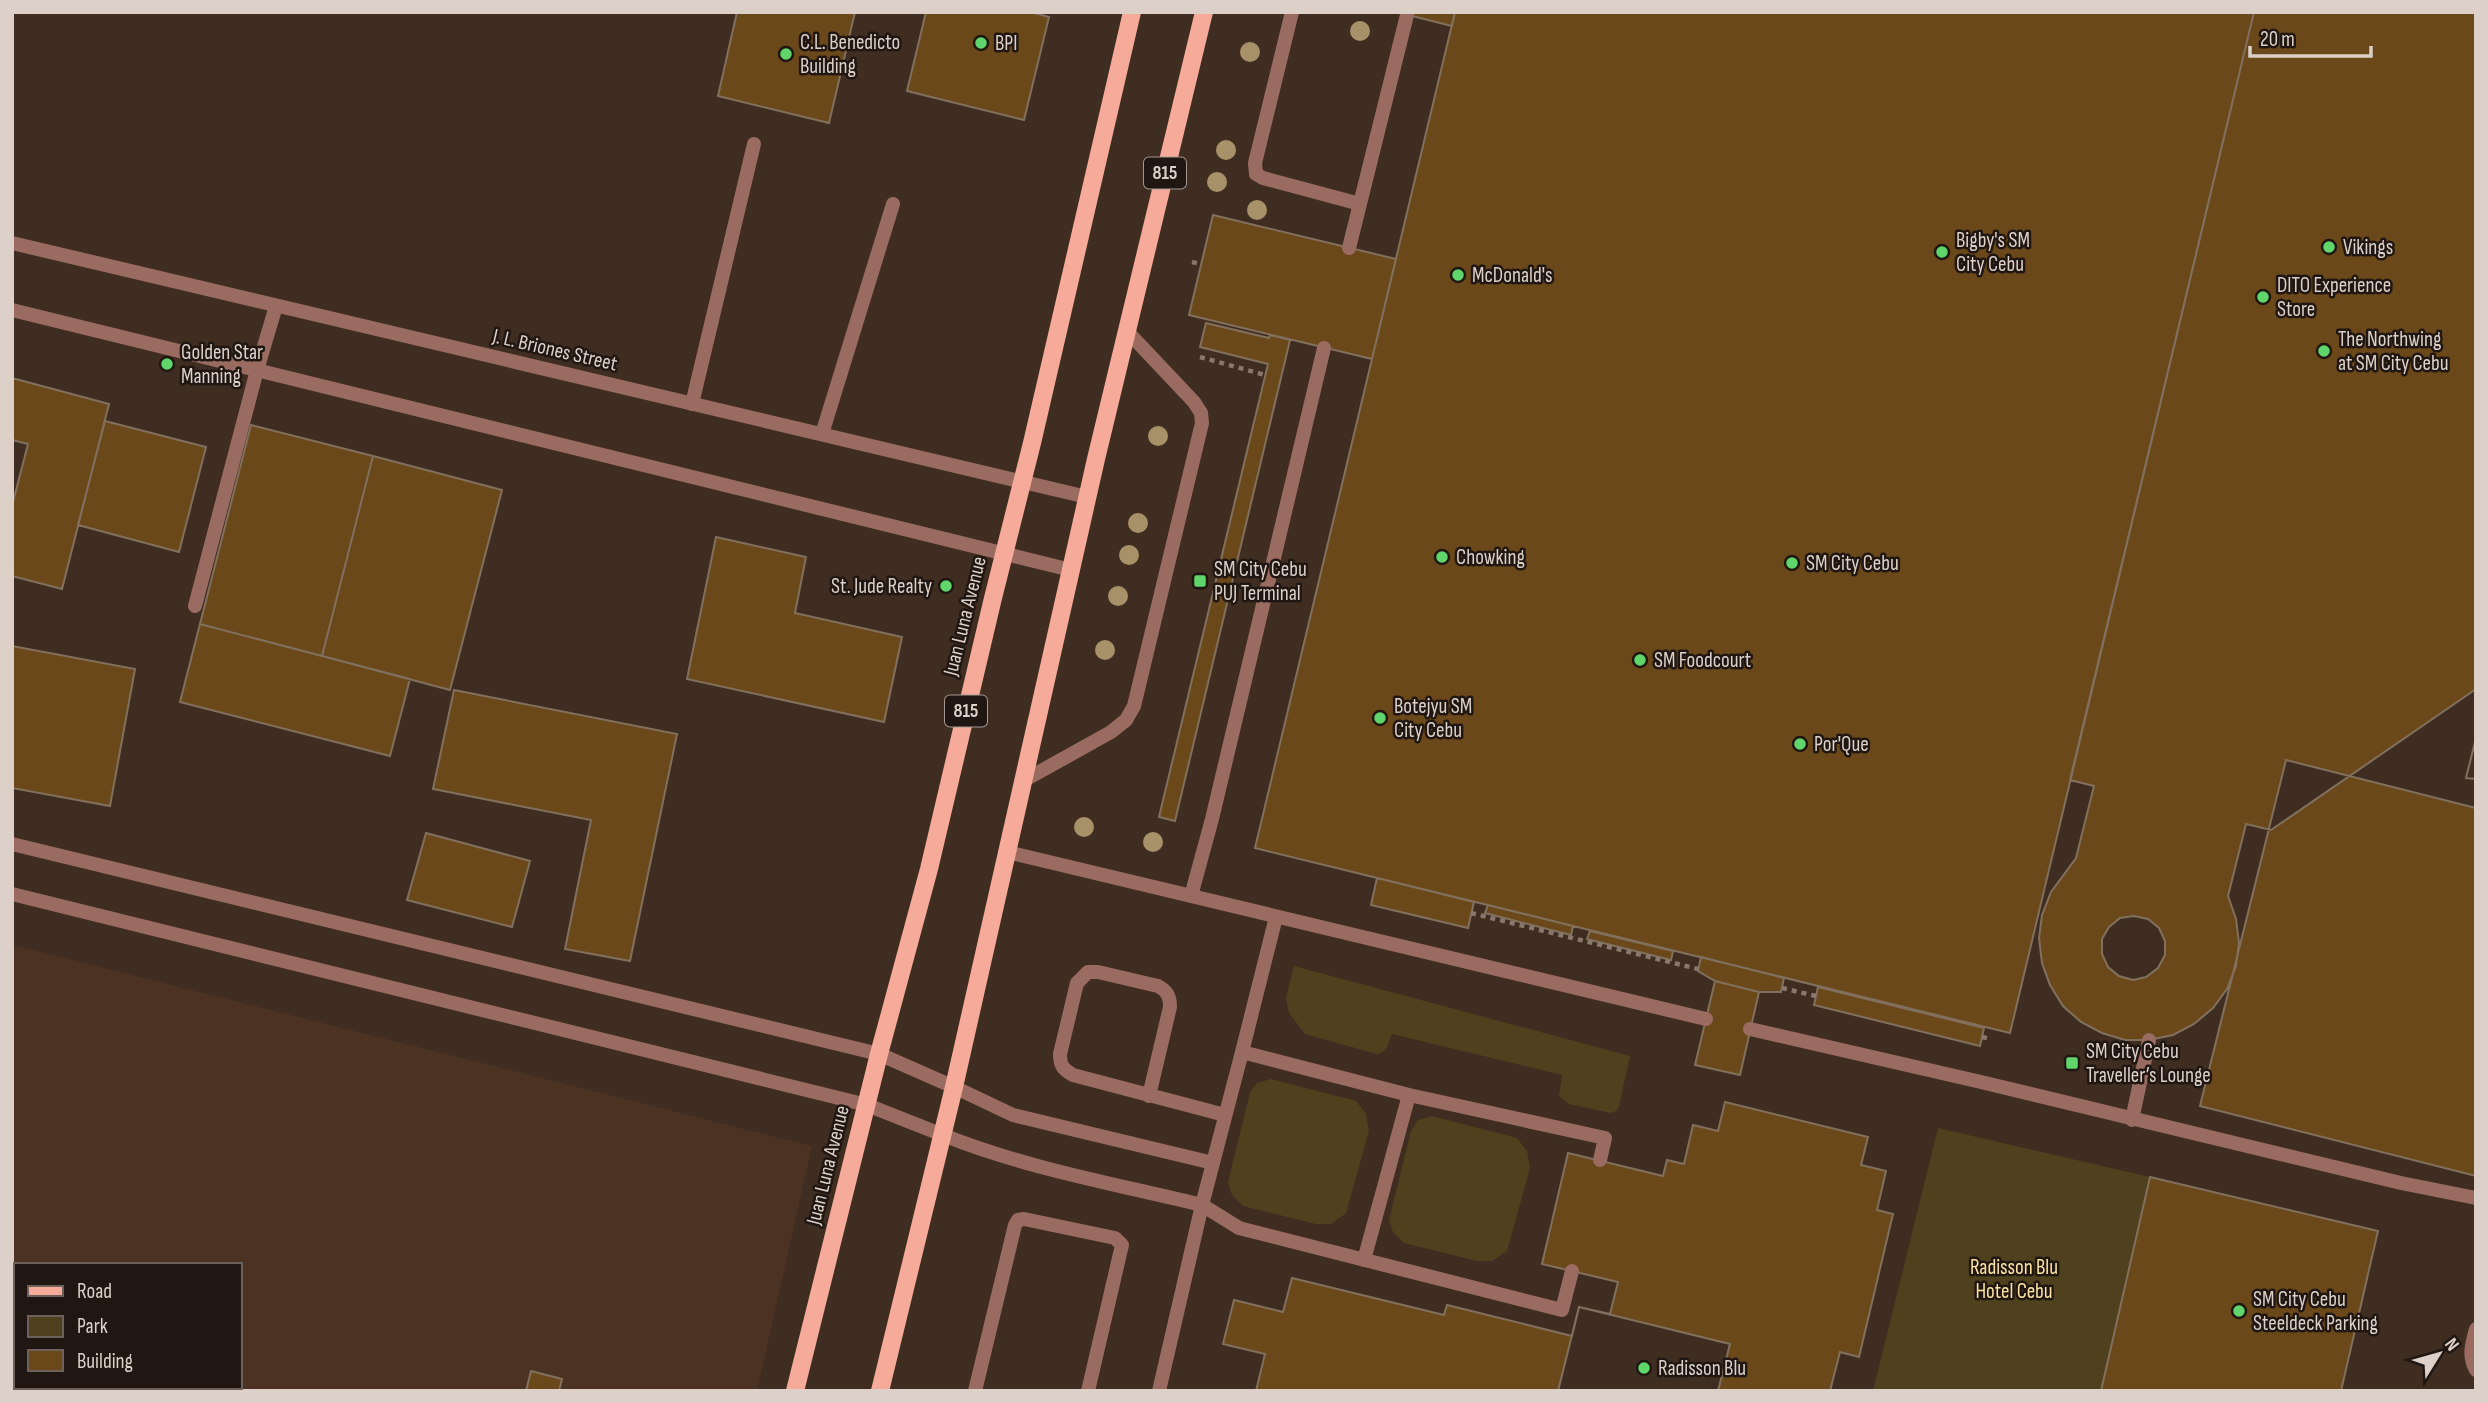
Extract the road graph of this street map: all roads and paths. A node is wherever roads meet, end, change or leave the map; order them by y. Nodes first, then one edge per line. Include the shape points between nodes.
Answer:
1 (1132, 12) edge
2 (1204, 12) edge
3 (1292, 12) edge
4 (1407, 15) dead end
5 (754, 144) dead end
6 (893, 204) dead end
7 (1360, 204) junction
8 (12, 243) edge
9 (1349, 248) dead end
10 (1192, 262) dead end
11 (1201, 264) dead end
12 (276, 306) junction
13 (12, 310) edge
14 (1126, 330) junction
15 (1324, 348) dead end
16 (1200, 357) dead end
17 (257, 370) junction
18 (1265, 375) dead end
19 (692, 404) junction
20 (821, 434) junction
21 (1022, 481) junction
22 (1087, 497) junction
23 (1004, 554) junction
24 (1071, 570) junction
25 (195, 606) dead end
26 (1023, 781) junction
27 (12, 844) edge
28 (1007, 852) junction
29 (12, 894) edge
30 (1191, 896) junction
31 (1471, 913) dead end
32 (1276, 917) junction
33 (1698, 969) dead end
34 (1782, 988) dead end
35 (1816, 996) dead end
36 (1706, 1019) dead end
37 (1750, 1030) dead end
38 (1982, 1037) dead end
39 (1991, 1039) dead end
40 (2149, 1041) dead end
41 (1242, 1052) junction
42 (879, 1054) junction
43 (954, 1087) junction
44 (1149, 1096) junction
45 (1409, 1096) junction
46 (867, 1105) junction
47 (1225, 1115) junction
48 (2132, 1120) junction
49 (943, 1135) junction
50 (1600, 1160) dead end
51 (1213, 1163) junction
52 (2476, 1198) edge
53 (1202, 1205) junction
54 (1364, 1260) junction
55 (1572, 1271) dead end
56 (2476, 1329) edge
57 (2476, 1370) edge
58 (795, 1391) edge
59 (880, 1391) edge
60 (975, 1391) edge
61 (1087, 1391) edge
62 (1159, 1391) edge

1 - 21 main road, Juan Luna Avenue / 815
2 - 14 main road, 815
3 - 7 street via 1256,174
4 - 7 street
5 - 19 street
6 - 20 street
7 - 9 street
8 - 12 street, J. L. Briones Street
10 - 11 path
12 - 17 street
12 - 19 street, J. L. Briones Street
13 - 17 street
14 - 22 main road, 815
14 - 26 street via 1194,402 1202,423 1134,706 1111,732
15 - 30 street
16 - 18 path
17 - 23 street
17 - 25 street
19 - 20 street, J. L. Briones Street
20 - 21 street, J. L. Briones Street
21 - 22 street, J. L. Briones Street
21 - 23 main road, Juan Luna Avenue / 815
22 - 24 main road, 815
23 - 24 street
23 - 42 main road, Juan Luna Avenue / 815 via 929,869
24 - 26 main road, 815
26 - 28 main road, 815
27 - 42 street
28 - 30 street
28 - 43 main road, 815
29 - 46 street
30 - 32 street
31 - 33 path
32 - 36 street
32 - 41 street
34 - 35 path
37 - 48 street
38 - 39 path
40 - 48 street
41 - 45 street
41 - 47 street
42 - 43 street
42 - 46 main road, Juan Luna Avenue / 815
43 - 49 main road, 815
43 - 51 street via 1013,1115
44 - 44 street via 1073,1075 1060,1064 1077,983 1088,972 1166,990 1170,1007
44 - 47 street
45 - 50 street via 1605,1138
45 - 54 street
46 - 49 street
46 - 58 main road, Juan Luna Avenue / 815
47 - 51 street
48 - 52 street
49 - 53 street via 1009,1158
49 - 59 main road, 815
51 - 53 street
53 - 54 street via 1239,1228
53 - 62 street
54 - 55 street via 1562,1310
56 - 57 street via 2470,1353
60 - 61 street via 1015,1225 1024,1219 1115,1238 1122,1245

